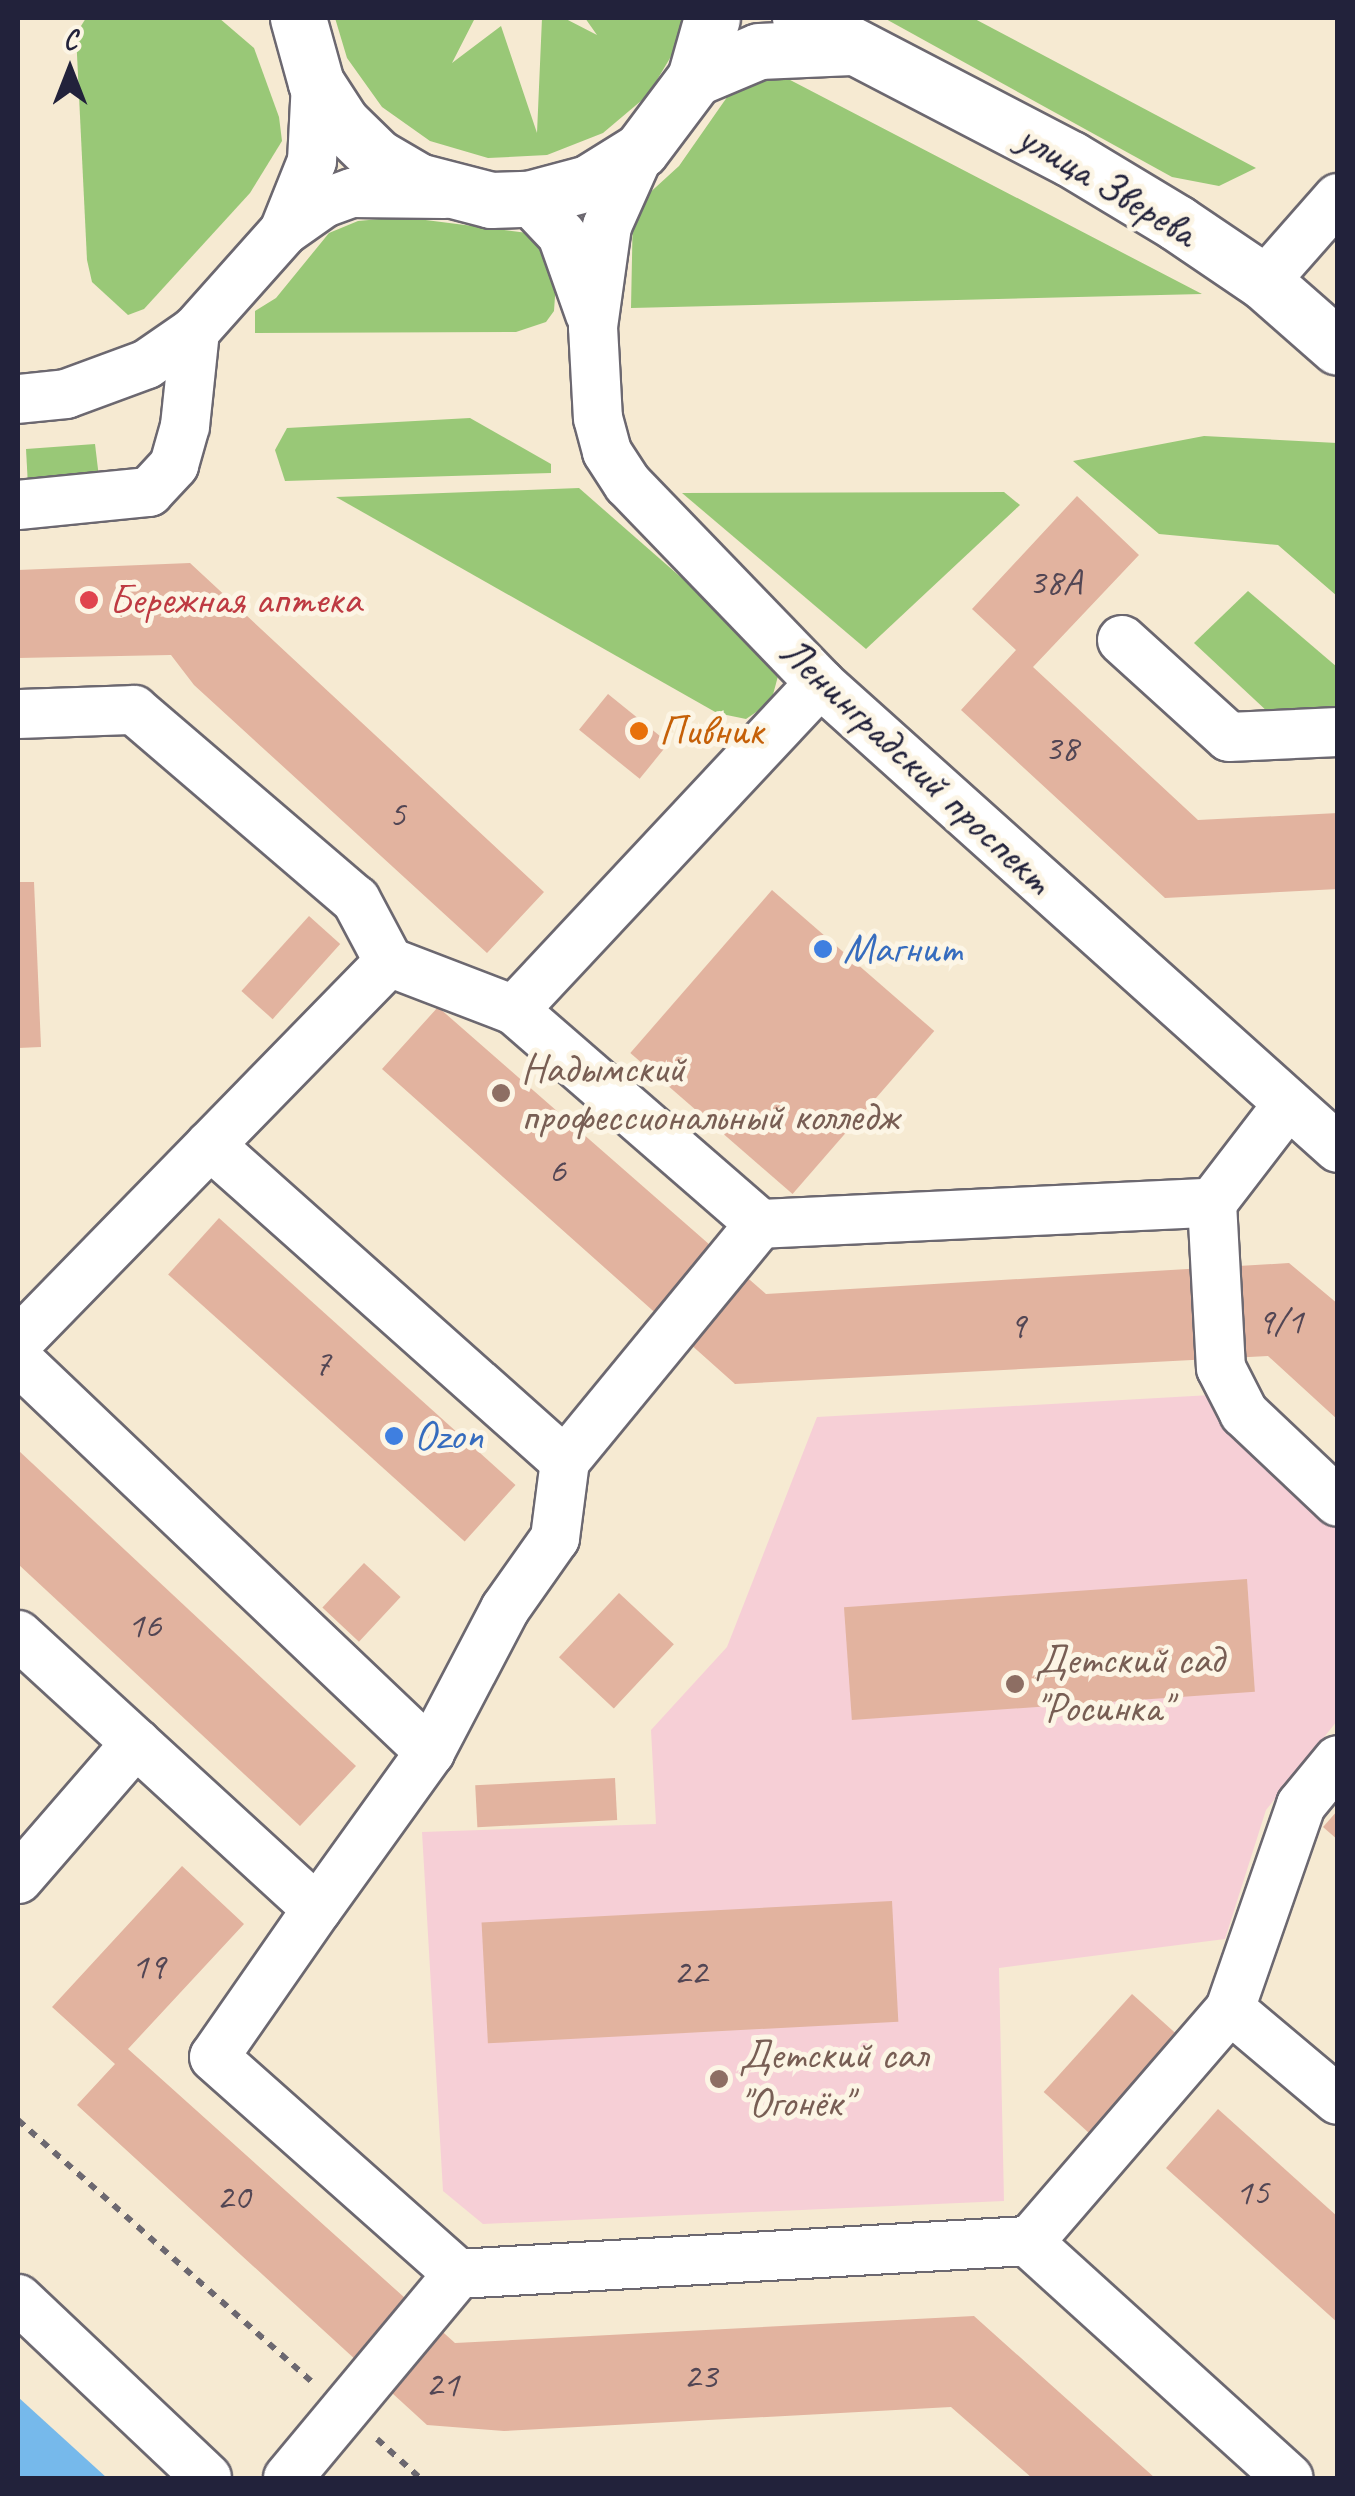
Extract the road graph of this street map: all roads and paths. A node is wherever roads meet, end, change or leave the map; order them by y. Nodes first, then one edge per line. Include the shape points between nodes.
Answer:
1 (298, 18) edge
2 (712, 18) edge
3 (800, 18) edge
4 (861, 48) junction
5 (696, 78) junction
6 (316, 83) junction
7 (641, 150) junction
8 (454, 194) junction
9 (1338, 198) edge
10 (528, 199) junction
11 (284, 231) junction
12 (1264, 282) junction
13 (593, 327) junction
14 (195, 331) junction
15 (1338, 347) edge
16 (18, 399) edge
17 (18, 504) edge
18 (1122, 640) dead end
19 (820, 684) junction
20 (18, 714) edge
21 (1338, 732) edge
22 (389, 962) junction
23 (514, 1010) junction
24 (1288, 1104) junction
25 (210, 1146) junction
26 (1338, 1148) edge
27 (1212, 1203) junction
28 (760, 1224) junction
29 (18, 1342) edge
30 (18, 1360) edge
31 (565, 1461) junction
32 (1338, 1502) edge
33 (18, 1635) edge
34 (136, 1743) junction
35 (430, 1752) junction
36 (1338, 1760) edge
37 (18, 1880) edge
38 (318, 1908) junction
39 (1230, 2009) junction
40 (1338, 2100) edge
41 (18, 2120) edge
42 (1029, 2242) junction
43 (458, 2274) junction
44 (18, 2299) edge
45 (347, 2413) junction
46 (207, 2478) edge
47 (288, 2478) edge
48 (420, 2478) edge
49 (1288, 2478) edge

1 - 6 main road
2 - 5 main road
3 - 4 main road, улица Зверева
4 - 5 main road, улица Зверева via 759,51
4 - 12 main road, улица Зверева via 1072,159
5 - 7 main road
6 - 8 main road via 342,123 377,156
6 - 11 street via 312,161
7 - 10 main road via 588,183
7 - 13 street via 607,226
8 - 10 main road
8 - 11 street via 352,193
9 - 12 street
10 - 13 street via 562,236
11 - 14 street
12 - 15 main road, улица Зверева
13 - 19 street, Ленинградский проспект via 606,452 628,484
14 - 16 street via 109,382
14 - 17 street via 174,465 148,492
18 - 21 street via 1229,738
19 - 23 street
19 - 24 street, Ленинградский проспект
20 - 22 street via 134,710 356,900
22 - 23 street
22 - 25 street
23 - 28 street
24 - 26 street, Ленинградский проспект
24 - 27 street
25 - 29 street
25 - 31 street
27 - 28 street
27 - 32 street via 1221,1368 1244,1413
28 - 31 street
30 - 35 street
31 - 35 street via 555,1538 505,1609
33 - 34 street
34 - 37 street
34 - 38 street
35 - 38 street
36 - 39 street via 1301,1805
38 - 43 street via 214,2058
39 - 40 street
39 - 42 street
41 - 45 path
42 - 43 street
42 - 49 street
43 - 45 street
44 - 46 street
45 - 47 street
45 - 48 path

